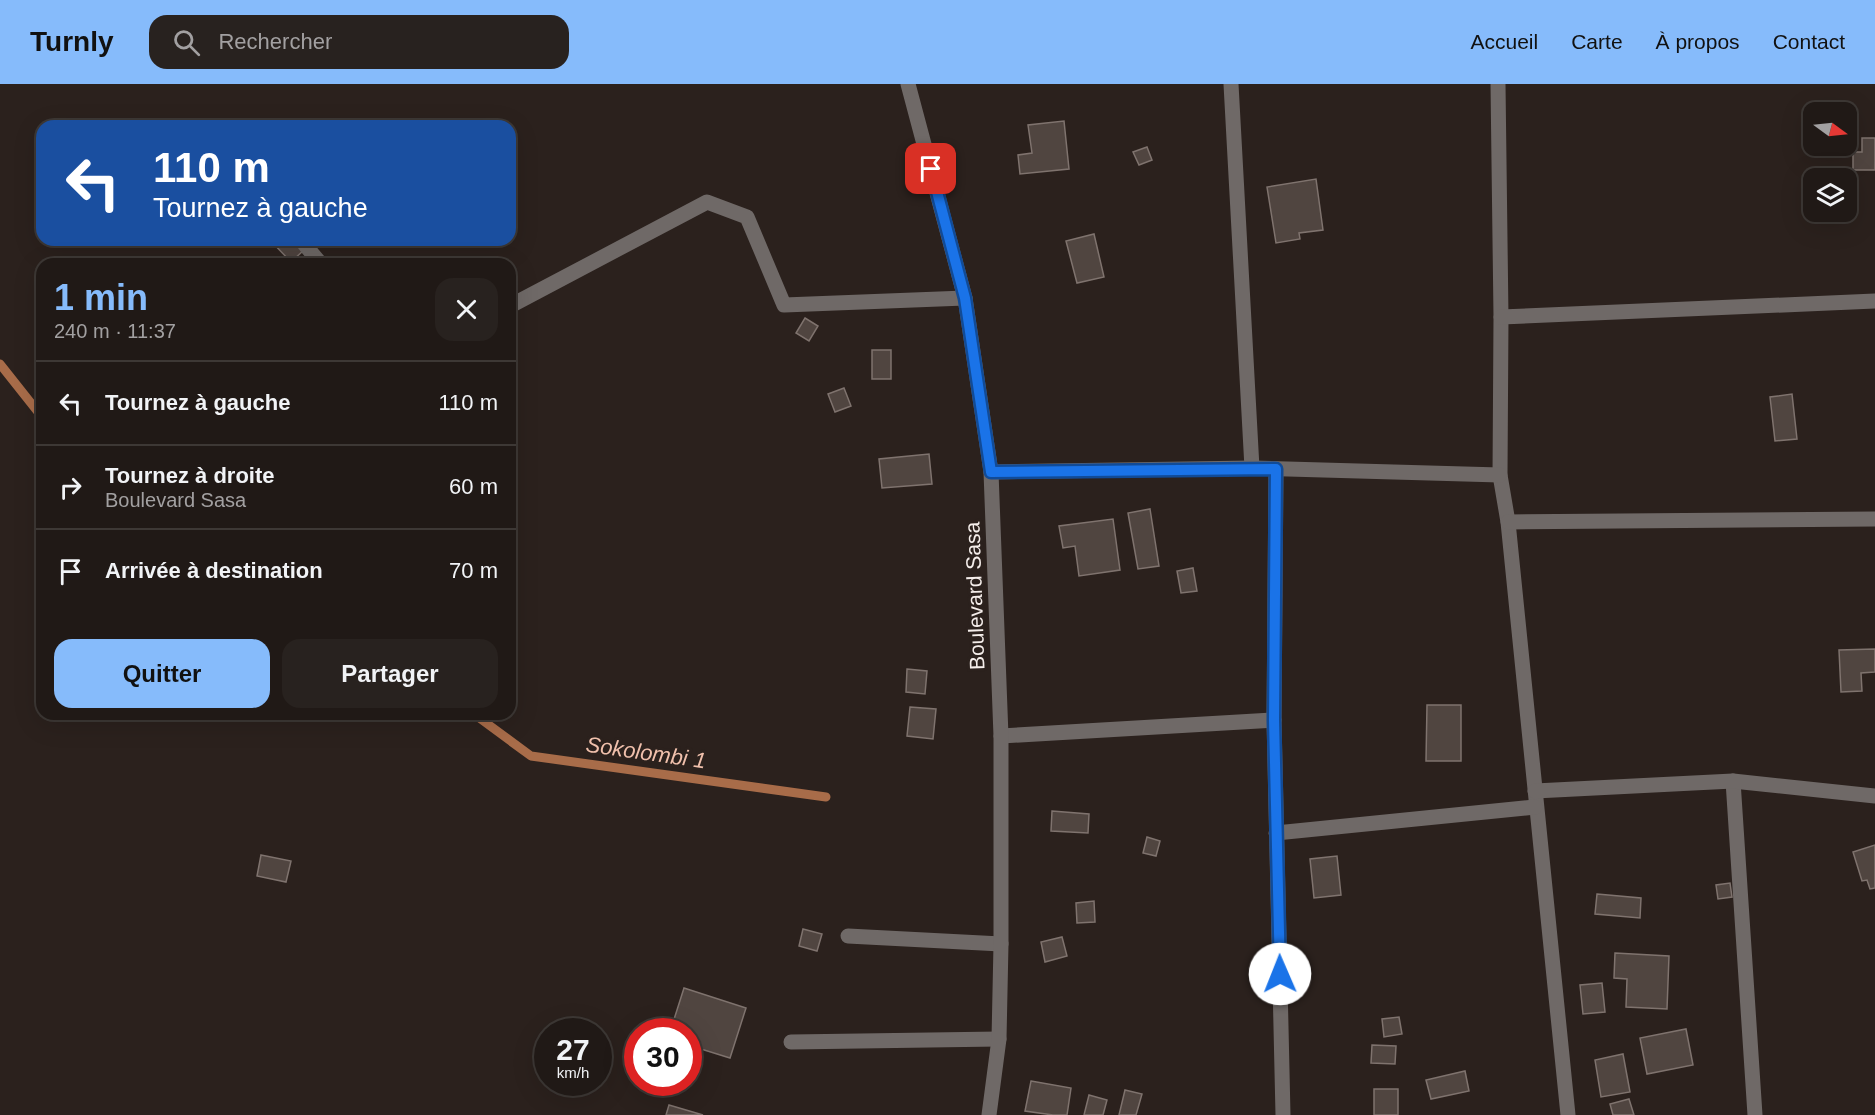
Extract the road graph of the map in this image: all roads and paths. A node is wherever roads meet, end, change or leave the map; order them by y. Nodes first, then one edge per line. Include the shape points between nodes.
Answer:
1 (908, 84) edge
2 (1231, 84) edge
3 (1498, 84) edge
4 (306, 246) edge
5 (316, 258) edge
6 (965, 298) junction
7 (1875, 301) edge
8 (516, 303) edge
9 (1501, 317) junction
10 (1252, 468) junction
11 (1276, 469) junction
12 (991, 472) junction
13 (1500, 475) junction
14 (1875, 519) edge
15 (1508, 522) junction
16 (1274, 720) junction
17 (1001, 736) junction
18 (1733, 781) junction
19 (1535, 791) junction
20 (1875, 796) edge
21 (1535, 807) junction
22 (1276, 833) junction
23 (848, 936) dead end
24 (1001, 944) junction
25 (999, 1039) junction
26 (791, 1042) dead end
27 (989, 1115) edge
28 (1283, 1115) edge
29 (1568, 1115) edge
30 (1755, 1115) edge

1 - 6 street, Boulevard Sasa
2 - 10 street
3 - 9 street
4 - 5 street
6 - 8 street via 784,305 747,217 707,202
6 - 12 street, Boulevard Sasa
7 - 9 street
9 - 13 street
10 - 11 street
10 - 12 street
11 - 13 street
11 - 16 street
12 - 17 street, Boulevard Sasa
13 - 15 street
14 - 15 street
15 - 19 street
16 - 17 street
16 - 22 street
17 - 24 street, Boulevard Sasa
18 - 19 street
18 - 20 street
18 - 30 street
19 - 21 street
21 - 22 street
21 - 29 street
22 - 28 street
23 - 24 street
24 - 25 street, Boulevard Sasa
25 - 26 street
25 - 27 street, Boulevard Sasa

